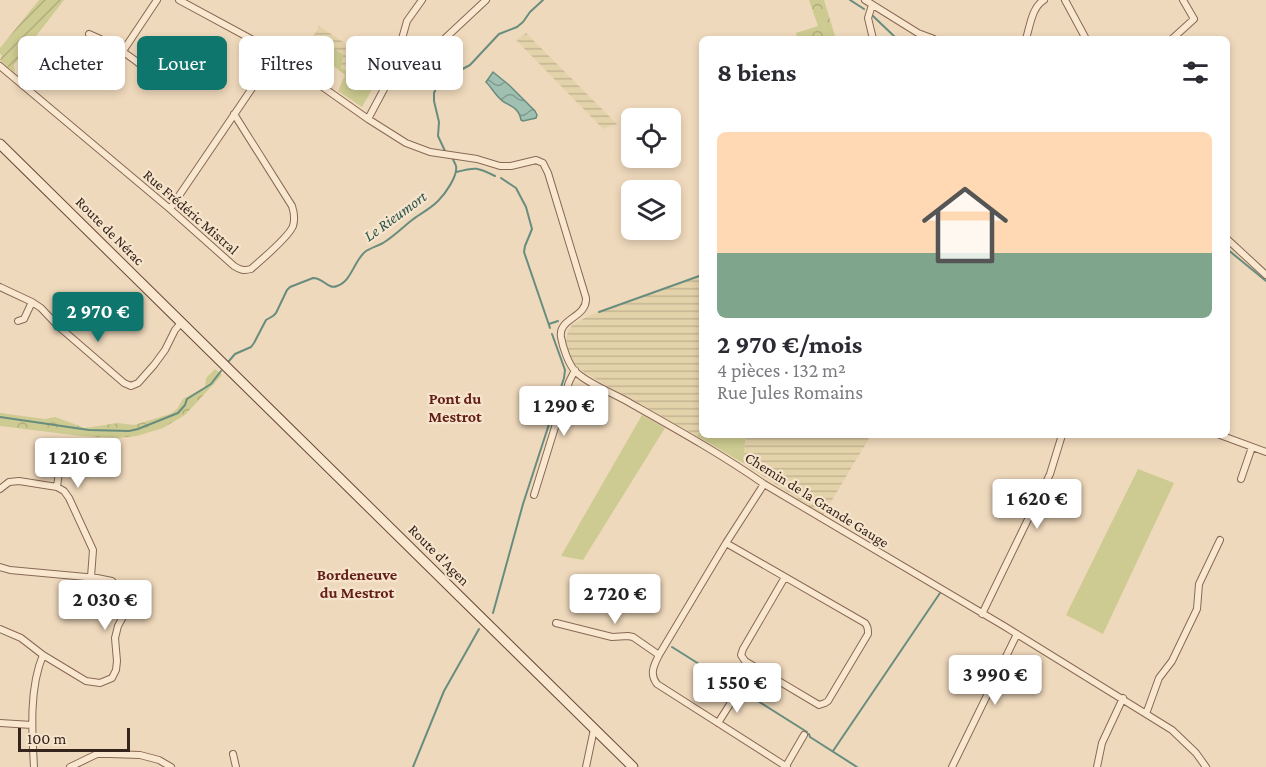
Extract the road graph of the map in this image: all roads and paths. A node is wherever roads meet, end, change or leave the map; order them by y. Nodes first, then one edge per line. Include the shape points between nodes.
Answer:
1 (157, 0) edge
2 (179, 0) edge
3 (422, 0) edge
4 (492, 0) edge
5 (865, 0) edge
6 (1044, 0) edge
7 (1065, 0) edge
8 (1183, 0) edge
9 (485, 1) edge
10 (872, 5) junction
11 (89, 34) dead end
12 (94, 36) edge
13 (248, 36) edge
14 (403, 36) edge
15 (448, 36) edge
16 (872, 36) edge
17 (926, 36) edge
18 (1027, 36) edge
19 (1084, 36) edge
20 (1175, 36) edge
21 (125, 48) edge
22 (125, 53) edge
23 (137, 62) edge
24 (0, 66) edge
25 (251, 90) edge
26 (328, 90) edge
27 (383, 90) edge
28 (234, 114) junction
29 (368, 119) junction
30 (0, 144) edge
31 (170, 209) junction
32 (1230, 242) edge
33 (1266, 275) edge
34 (0, 287) edge
35 (32, 302) junction
36 (18, 321) dead end
37 (181, 323) junction
38 (224, 365) joint
39 (575, 370) junction
40 (1061, 438) edge
41 (1228, 438) edge
42 (63, 442) dead end
43 (1252, 447) junction
44 (1266, 452) edge
45 (1241, 479) dead end
46 (764, 484) junction
47 (57, 487) junction
48 (0, 489) edge
49 (534, 495) dead end
50 (1220, 540) dead end
51 (726, 543) junction
52 (0, 567) edge
53 (91, 577) junction
54 (785, 577) junction
55 (982, 614) junction
56 (556, 623) dead end
57 (0, 629) edge
58 (1017, 634) junction
59 (43, 655) junction
60 (659, 655) junction
61 (736, 693) dead end
62 (1123, 698) junction
63 (1146, 714) junction
64 (0, 723) edge
65 (718, 723) junction
66 (32, 725) junction
67 (594, 729) junction
68 (804, 735) dead end
69 (233, 754) dead end
70 (34, 767) edge
71 (70, 767) edge
72 (171, 767) edge
73 (236, 767) edge
74 (586, 767) edge
75 (633, 767) edge
76 (786, 767) edge
77 (952, 767) edge
78 (1097, 767) edge
79 (1206, 767) edge

1 - 21 street
2 - 13 street
3 - 14 street via 407,21
4 - 9 street
5 - 10 street
6 - 18 street via 1036,7
7 - 19 street
8 - 20 street via 1194,19
9 - 15 street
10 - 16 street via 868,18
10 - 17 street
11 - 12 street
22 - 23 street
24 - 31 street, Rue Frédéric Mistral
25 - 28 street
26 - 29 street
27 - 29 street
28 - 31 street
28 - 31 street, Rue Frédéric Mistral via 292,206 294,219 290,231 251,269 240,270
29 - 39 street via 406,143 430,152 500,166 532,160 545,166 586,298 585,308 561,329
30 - 37 main road, Route de Nérac
32 - 33 street
34 - 35 street
35 - 36 street via 24,319
35 - 37 street via 131,386 154,365
37 - 38 main road, Route de Nérac
38 - 67 main road, Route d'Agen
39 - 46 street, Chemin de la Grande Gauge
39 - 49 street
40 - 55 street via 1050,474
41 - 43 street
42 - 47 street
43 - 44 street
43 - 45 street
46 - 51 street
46 - 55 street, Chemin de la Grande Gauge
47 - 48 street via 14,481
47 - 53 street via 69,498 91,543
50 - 63 street via 1199,584 1197,609 1173,662 1159,678
51 - 54 street
51 - 60 street
52 - 53 street
53 - 59 street via 112,581 126,602 115,638 117,661 112,678 99,683 87,681
54 - 54 street via 868,627 868,634 822,705 745,661 741,655
55 - 58 street, Chemin de la Grande Gauge
56 - 60 street via 612,638 633,637
57 - 59 street via 21,638
58 - 62 street, Chemin de la Grande Gauge
58 - 77 street
59 - 66 street
60 - 65 street via 652,668 657,684
61 - 65 street
62 - 63 street, Chemin de la Grande Gauge
62 - 78 street via 1102,742
63 - 79 street, Chemin de la Grande Gauge via 1183,739
64 - 66 street
65 - 76 street
66 - 70 street
67 - 74 street
67 - 75 main road, Route d'Agen
68 - 76 street
69 - 73 street
71 - 72 street via 97,754 109,754 140,755

